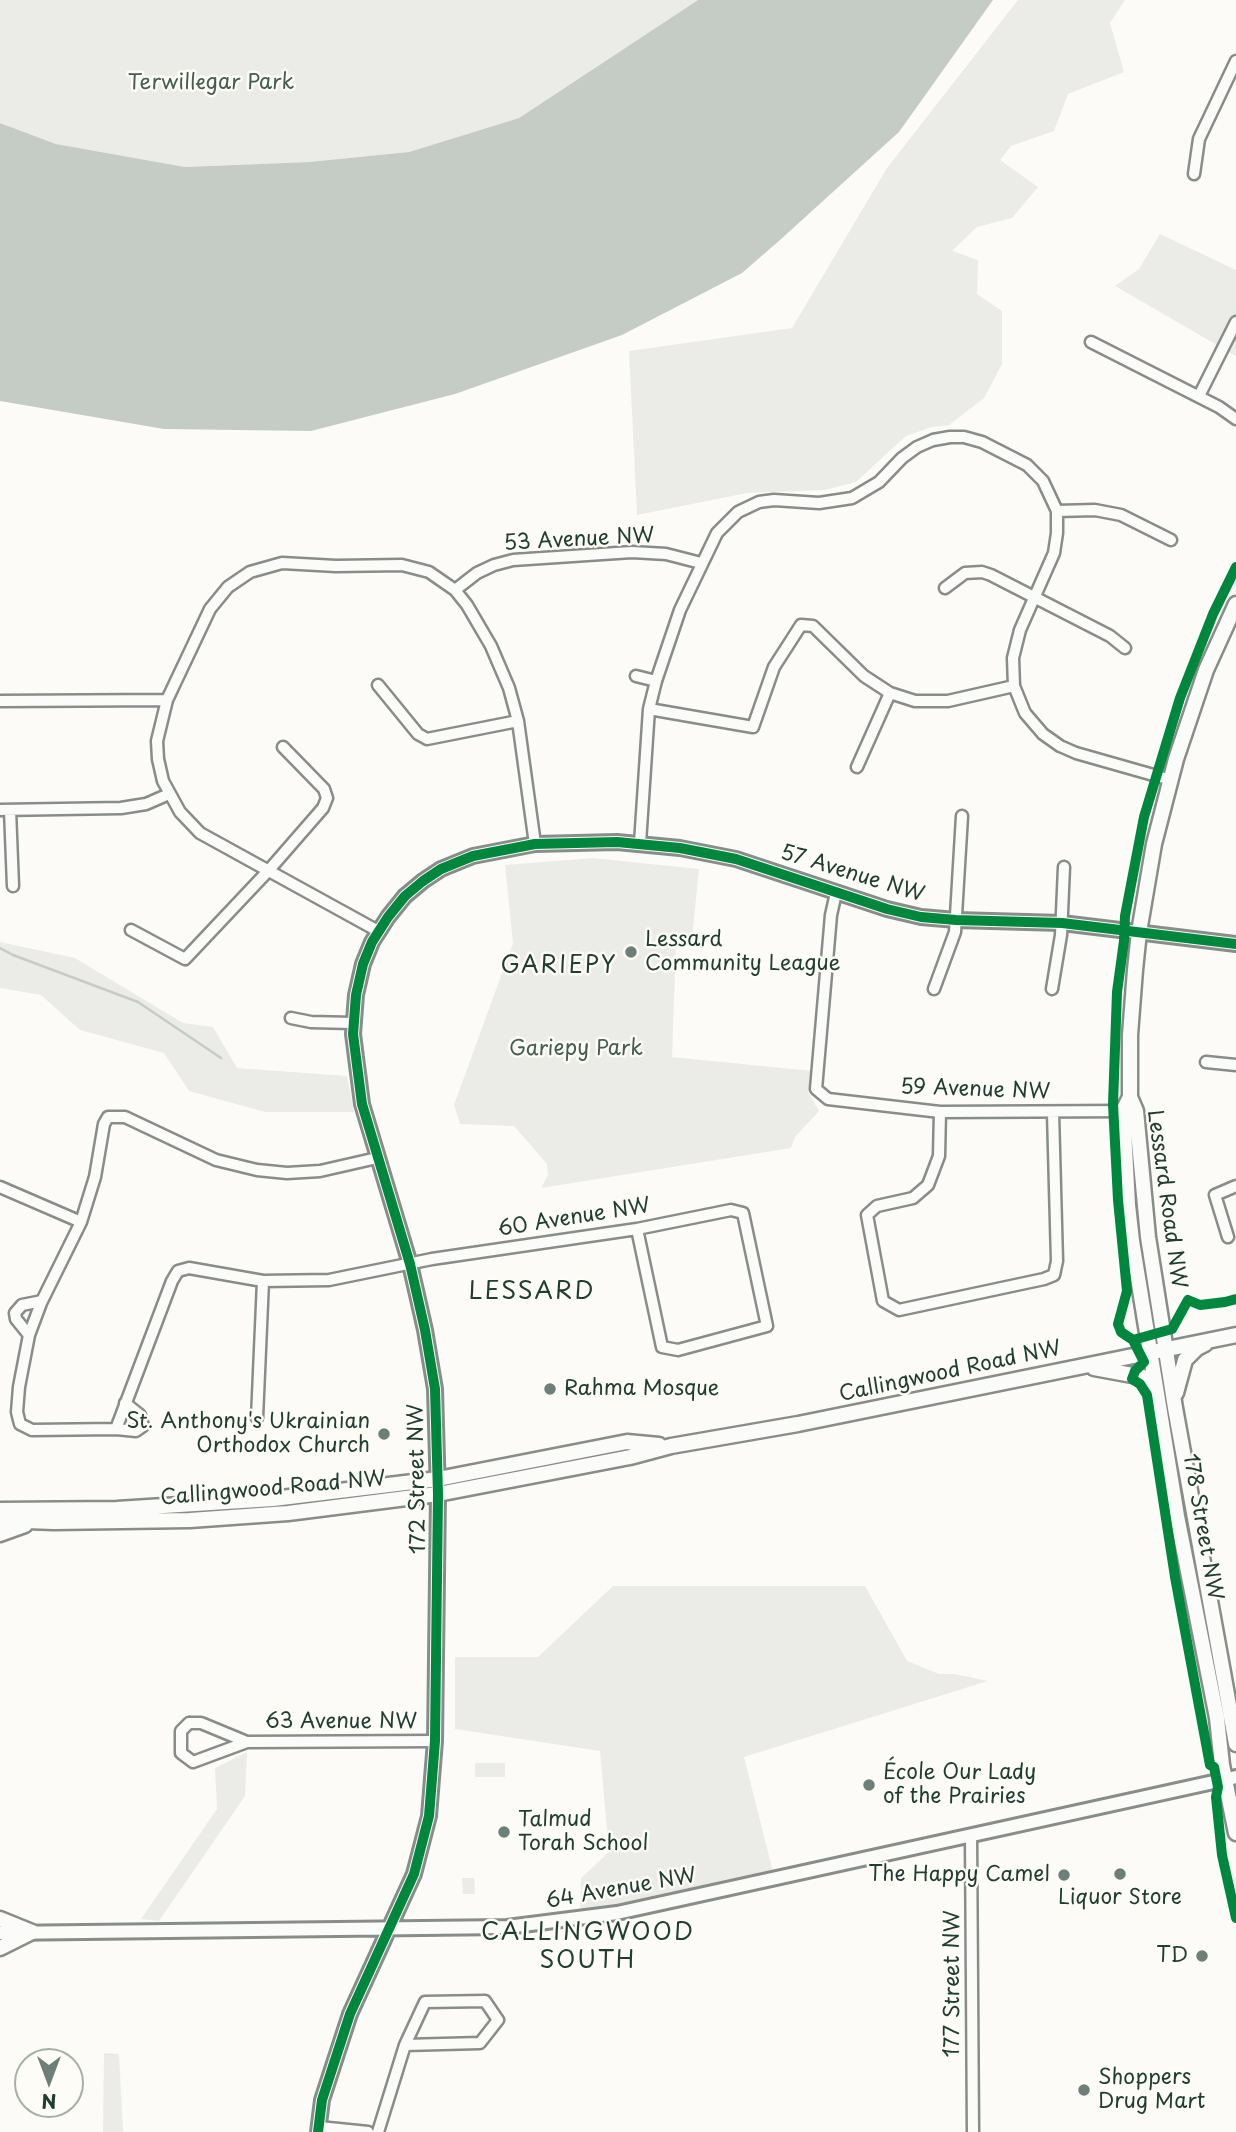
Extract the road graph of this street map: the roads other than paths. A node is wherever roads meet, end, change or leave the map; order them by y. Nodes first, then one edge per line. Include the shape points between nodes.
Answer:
1 (1236, 61) edge
2 (1194, 174) dead end
3 (1236, 322) edge
4 (1091, 342) dead end
5 (1199, 396) junction
6 (1236, 419) edge
7 (1057, 510) junction
8 (1171, 540) dead end
9 (701, 562) junction
10 (945, 587) dead end
11 (455, 590) junction
12 (1034, 596) junction
13 (1236, 604) edge
14 (1125, 648) dead end
15 (636, 676) dead end
16 (656, 681) junction
17 (378, 685) dead end
18 (1014, 686) junction
19 (890, 693) junction
20 (167, 700) junction
21 (0, 701) edge
22 (649, 709) junction
23 (518, 721) junction
24 (283, 747) dead end
25 (857, 767) dead end
26 (1171, 780) junction
27 (169, 794) junction
28 (5, 810) edge
29 (962, 816) dead end
30 (640, 843) junction
31 (535, 844) junction
32 (461, 860) joint
33 (1063, 867) dead end
34 (269, 870) junction
35 (13, 886) dead end
36 (836, 893) junction
37 (956, 920) junction
38 (1062, 923) junction
39 (131, 930) dead end
40 (378, 931) junction
41 (1139, 932) junction
42 (1236, 944) edge
43 (934, 989) dead end
44 (1052, 989) dead end
45 (291, 1018) dead end
46 (352, 1023) junction
47 (1206, 1062) dead end
48 (1236, 1065) edge
49 (1130, 1106) junction
50 (940, 1112) junction
51 (1053, 1113) junction
52 (377, 1158) junction
53 (1236, 1186) edge
54 (0, 1187) edge
55 (81, 1222) junction
56 (637, 1229) junction
57 (1228, 1237) dead end
58 (411, 1264) junction
59 (263, 1281) junction
60 (42, 1301) junction
61 (29, 1335) junction
62 (1230, 1336) edge
63 (1166, 1349) junction
64 (1151, 1352) junction
65 (1082, 1366) junction
66 (125, 1403) junction
67 (1168, 1406) junction
68 (257, 1418) dead end
69 (116, 1429) junction
70 (671, 1446) junction
71 (438, 1479) junction
72 (438, 1494) junction
73 (0, 1510) edge
74 (0, 1520) edge
75 (54, 1522) junction
76 (0, 1534) edge
77 (435, 1741) junction
78 (247, 1742) junction
79 (1236, 1744) edge
80 (1231, 1778) edge
81 (1236, 1833) edge
82 (971, 1836) junction
83 (0, 1919) edge
84 (388, 1930) junction
85 (32, 1932) junction
86 (0, 1933) edge
87 (0, 1948) edge
88 (405, 2045) junction
89 (318, 2130) edge
90 (368, 2132) edge
91 (378, 2132) edge
92 (973, 2132) edge

1 - 2 street via 1199,139
3 - 5 street
4 - 5 street
5 - 6 street
7 - 8 street via 1121,515
7 - 9 street via 1038,475 1018,460 974,439 942,438 910,452 879,482 852,498 819,503 774,500 748,506 723,525
7 - 12 street via 1054,553
9 - 11 street, 53 Avenue NW via 632,552 513,560 477,573
9 - 16 street
10 - 12 street via 960,575 982,572
11 - 20 street via 437,576 394,564 293,562 258,569 228,587 210,610
11 - 23 street via 501,667
12 - 14 street
12 - 18 street via 1015,647
13 - 26 main road, Lessard Road NW via 1206,670
15 - 16 street
16 - 22 street
17 - 23 street via 427,739
18 - 19 street via 948,701 915,701
18 - 26 street via 1032,723 1060,746
19 - 22 street via 864,676 813,626 801,625 774,667 753,727
19 - 25 street
20 - 21 street
20 - 27 street via 157,748
22 - 30 street
23 - 31 street
24 - 34 street via 324,789 327,798
26 - 41 main road, Lessard Road NW
27 - 28 street via 121,808
27 - 34 street via 201,832
28 - 35 street
29 - 37 street, 57 Avenue NW
30 - 31 street, 57 Avenue NW
30 - 36 street, 57 Avenue NW via 736,859
31 - 32 street, 57 Avenue NW
32 - 40 street, 172 Street NW via 405,896
33 - 38 street
34 - 39 street via 185,959
34 - 40 street
36 - 37 street, 57 Avenue NW via 903,913
36 - 50 street, 59 Avenue NW via 816,1089 828,1099
37 - 38 street, 57 Avenue NW
37 - 43 street, 57 Avenue NW
38 - 41 street, 57 Avenue NW
38 - 44 street
40 - 46 street, 172 Street NW via 363,964
41 - 42 street, 57 Avenue NW
41 - 49 main road, Lessard Road NW
45 - 46 street
46 - 52 street, 172 Street NW via 359,1089
47 - 48 street
49 - 51 street, 59 Avenue NW
49 - 63 main road, Lessard Road NW
49 - 64 main road, Lessard Road NW via 1128,1205
50 - 51 street, 59 Avenue NW
50 - 51 street via 939,1156 928,1185 913,1198 877,1206 867,1215 883,1301 899,1310 1055,1275
52 - 55 street via 320,1171 257,1170 216,1160 125,1116 114,1115 104,1124
52 - 58 street, 172 Street NW
53 - 57 street via 1215,1195
54 - 55 street
55 - 60 street
56 - 56 street, 60 Avenue NW via 662,1347 678,1350 768,1326 743,1213 731,1210
56 - 58 street, 60 Avenue NW
58 - 59 street, 60 Avenue NW via 329,1280
58 - 71 street, 172 Street NW via 435,1389
59 - 66 street, 60 Avenue NW via 189,1268 178,1271
59 - 68 street
60 - 61 street
60 - 61 street via 17,1309 16,1319
61 - 69 street via 19,1387 20,1424 32,1430
62 - 63 main road, Callingwood Road NW
62 - 67 main road via 1197,1348 1185,1360
63 - 64 main road, Callingwood Road NW
63 - 67 main road, 178 Street NW
64 - 65 main road, Callingwood Road NW
64 - 67 main road, 178 Street NW
65 - 67 main road via 1143,1377
65 - 70 main road, Callingwood Road NW
66 - 69 street
66 - 69 street via 140,1415 143,1426 136,1431
67 - 79 main road, 178 Street NW
67 - 80 main road, 178 Street NW via 1177,1516
70 - 71 main road, Callingwood Road NW via 627,1442
70 - 72 main road, Callingwood Road NW
71 - 72 street, 172 Street NW
71 - 73 main road, Callingwood Road NW via 273,1499 117,1509
72 - 75 main road, Callingwood Road NW via 288,1513
72 - 77 street, 172 Street NW
74 - 75 main road, Callingwood Road NW
75 - 76 main road
77 - 78 street, 63 Avenue NW
77 - 84 street, 172 Street NW via 429,1816 415,1874
78 - 78 street, 63 Avenue NW via 201,1723 189,1723 181,1731 181,1753 193,1762
80 - 81 main road, 178 Street NW
80 - 82 street, 64 Avenue NW
82 - 84 street, 64 Avenue NW via 617,1913 507,1927
82 - 92 street, 177 Street NW
83 - 85 main road
84 - 85 street, 64 Avenue NW
84 - 89 street, 172 Street NW via 350,2014 322,2100
85 - 86 street, 64 Avenue NW
85 - 87 main road
88 - 88 street via 425,2002 485,2001 498,2020 480,2043
88 - 91 street
89 - 90 street

